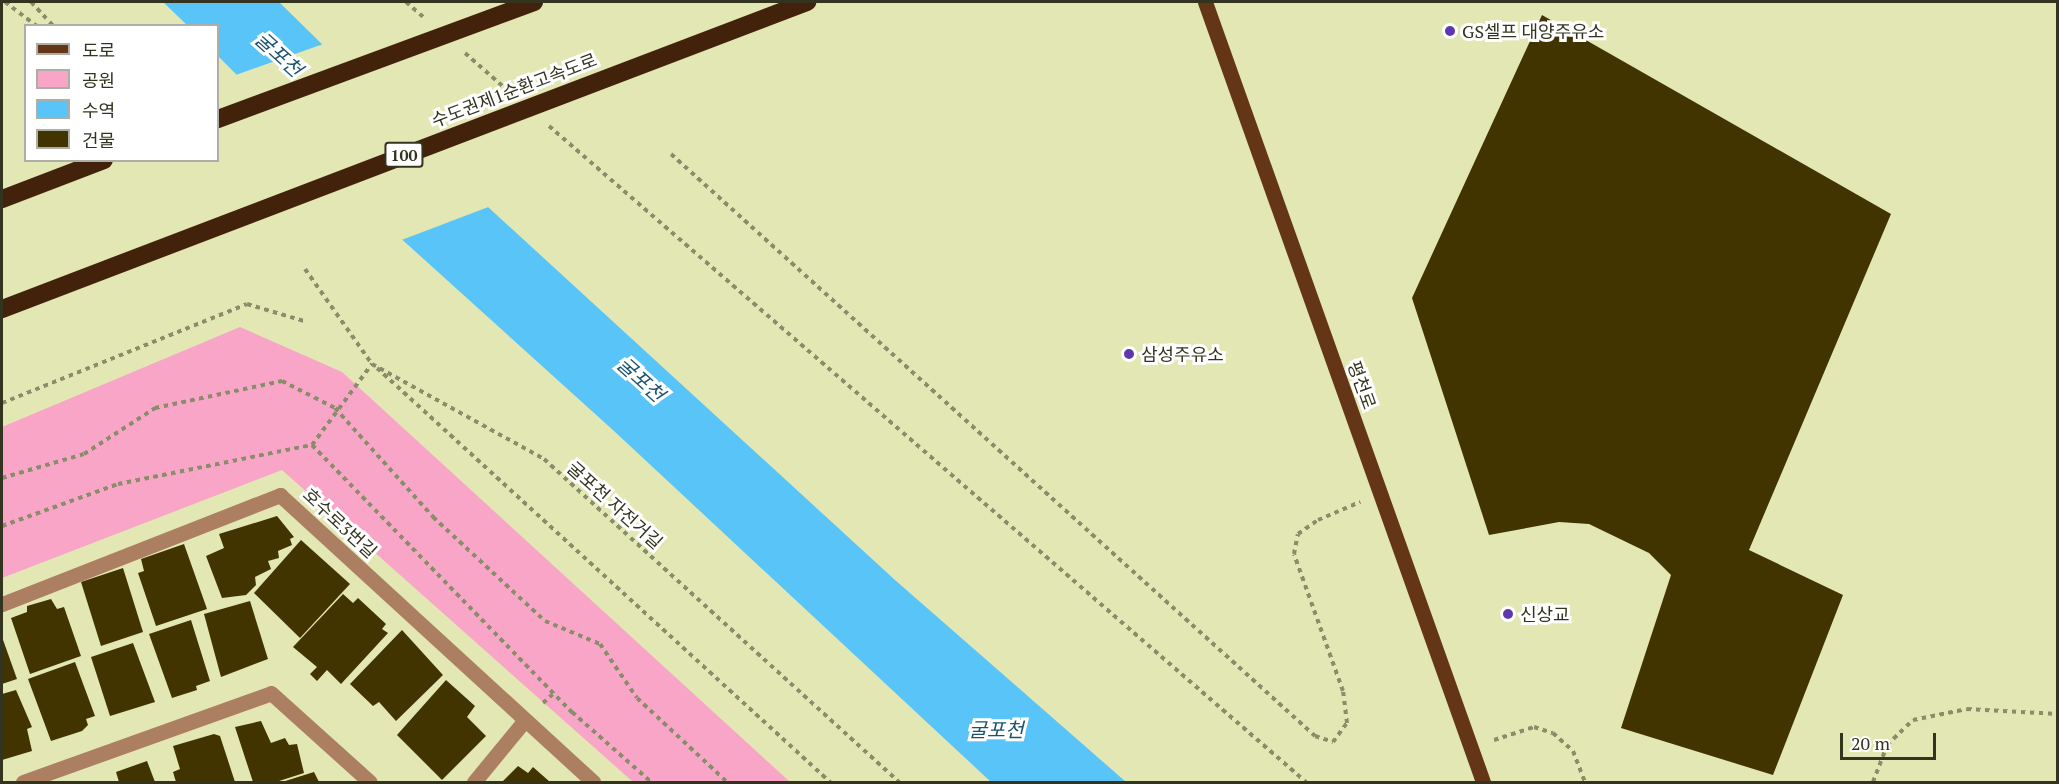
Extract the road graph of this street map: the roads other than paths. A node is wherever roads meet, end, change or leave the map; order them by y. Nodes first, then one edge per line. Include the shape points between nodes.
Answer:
1 (534, 2) edge
2 (807, 2) edge
3 (1205, 2) edge
4 (219, 119) edge
5 (99, 162) edge
6 (2, 199) edge
7 (2, 309) edge
8 (2, 603) edge
9 (525, 720) junction
10 (23, 783) edge
11 (370, 783) edge
12 (474, 783) edge
13 (593, 783) edge
14 (1483, 783) edge

1 - 4 highway, bridge
2 - 7 highway, 수도권제1순환고속도로 / 100, bridge
3 - 14 main road, 평천로
5 - 6 highway
8 - 9 street, 호수로3번길 via 280,495
9 - 12 street
9 - 13 street, 호수로3번길
10 - 11 street via 271,693

